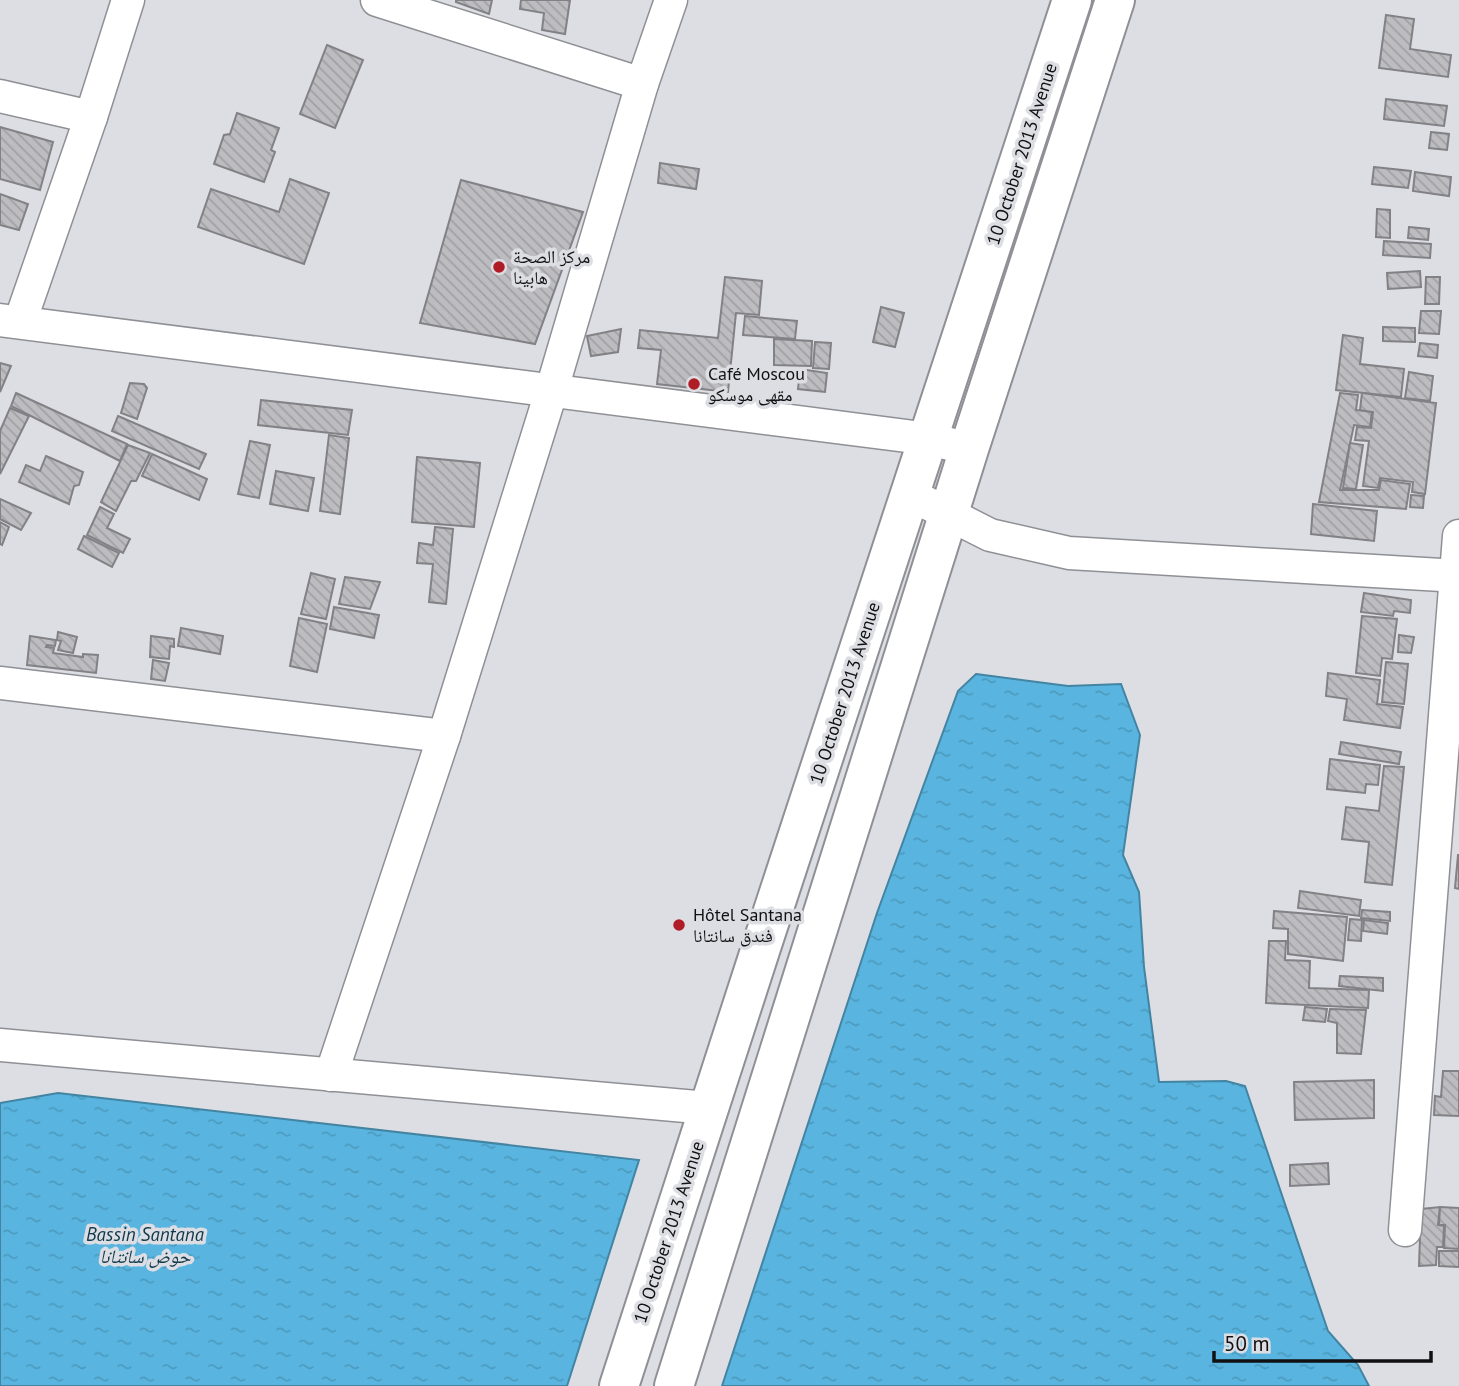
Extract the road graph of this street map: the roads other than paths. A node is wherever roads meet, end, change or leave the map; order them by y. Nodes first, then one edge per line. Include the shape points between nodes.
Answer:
1 (128, 0) edge
2 (377, 0) edge
3 (671, 0) edge
4 (1072, 0) edge
5 (1115, 0) edge
6 (642, 84) junction
7 (0, 96) edge
8 (91, 117) junction
9 (10, 321) edge
10 (552, 389) junction
11 (930, 439) junction
12 (969, 449) junction
13 (911, 495) junction
14 (950, 516) junction
15 (1459, 536) edge
16 (1457, 576) edge
17 (0, 684) edge
18 (444, 736) junction
19 (0, 1045) edge
20 (331, 1075) junction
21 (708, 1108) junction
22 (1405, 1230) dead end
23 (619, 1386) edge
24 (674, 1386) edge

1 - 8 street
2 - 6 street
3 - 6 street
4 - 11 highway, 10 October 2013 Avenue
5 - 12 highway
6 - 10 street
7 - 8 street
8 - 9 street
9 - 10 street
10 - 11 street
10 - 18 street
11 - 12 street
11 - 13 highway, 10 October 2013 Avenue
12 - 14 highway
13 - 14 street
13 - 21 highway, 10 October 2013 Avenue
14 - 16 street via 990,535 1069,552
14 - 24 highway
15 - 16 street
16 - 22 street
17 - 18 street
18 - 20 street
19 - 20 street
20 - 21 street
21 - 23 highway, 10 October 2013 Avenue

